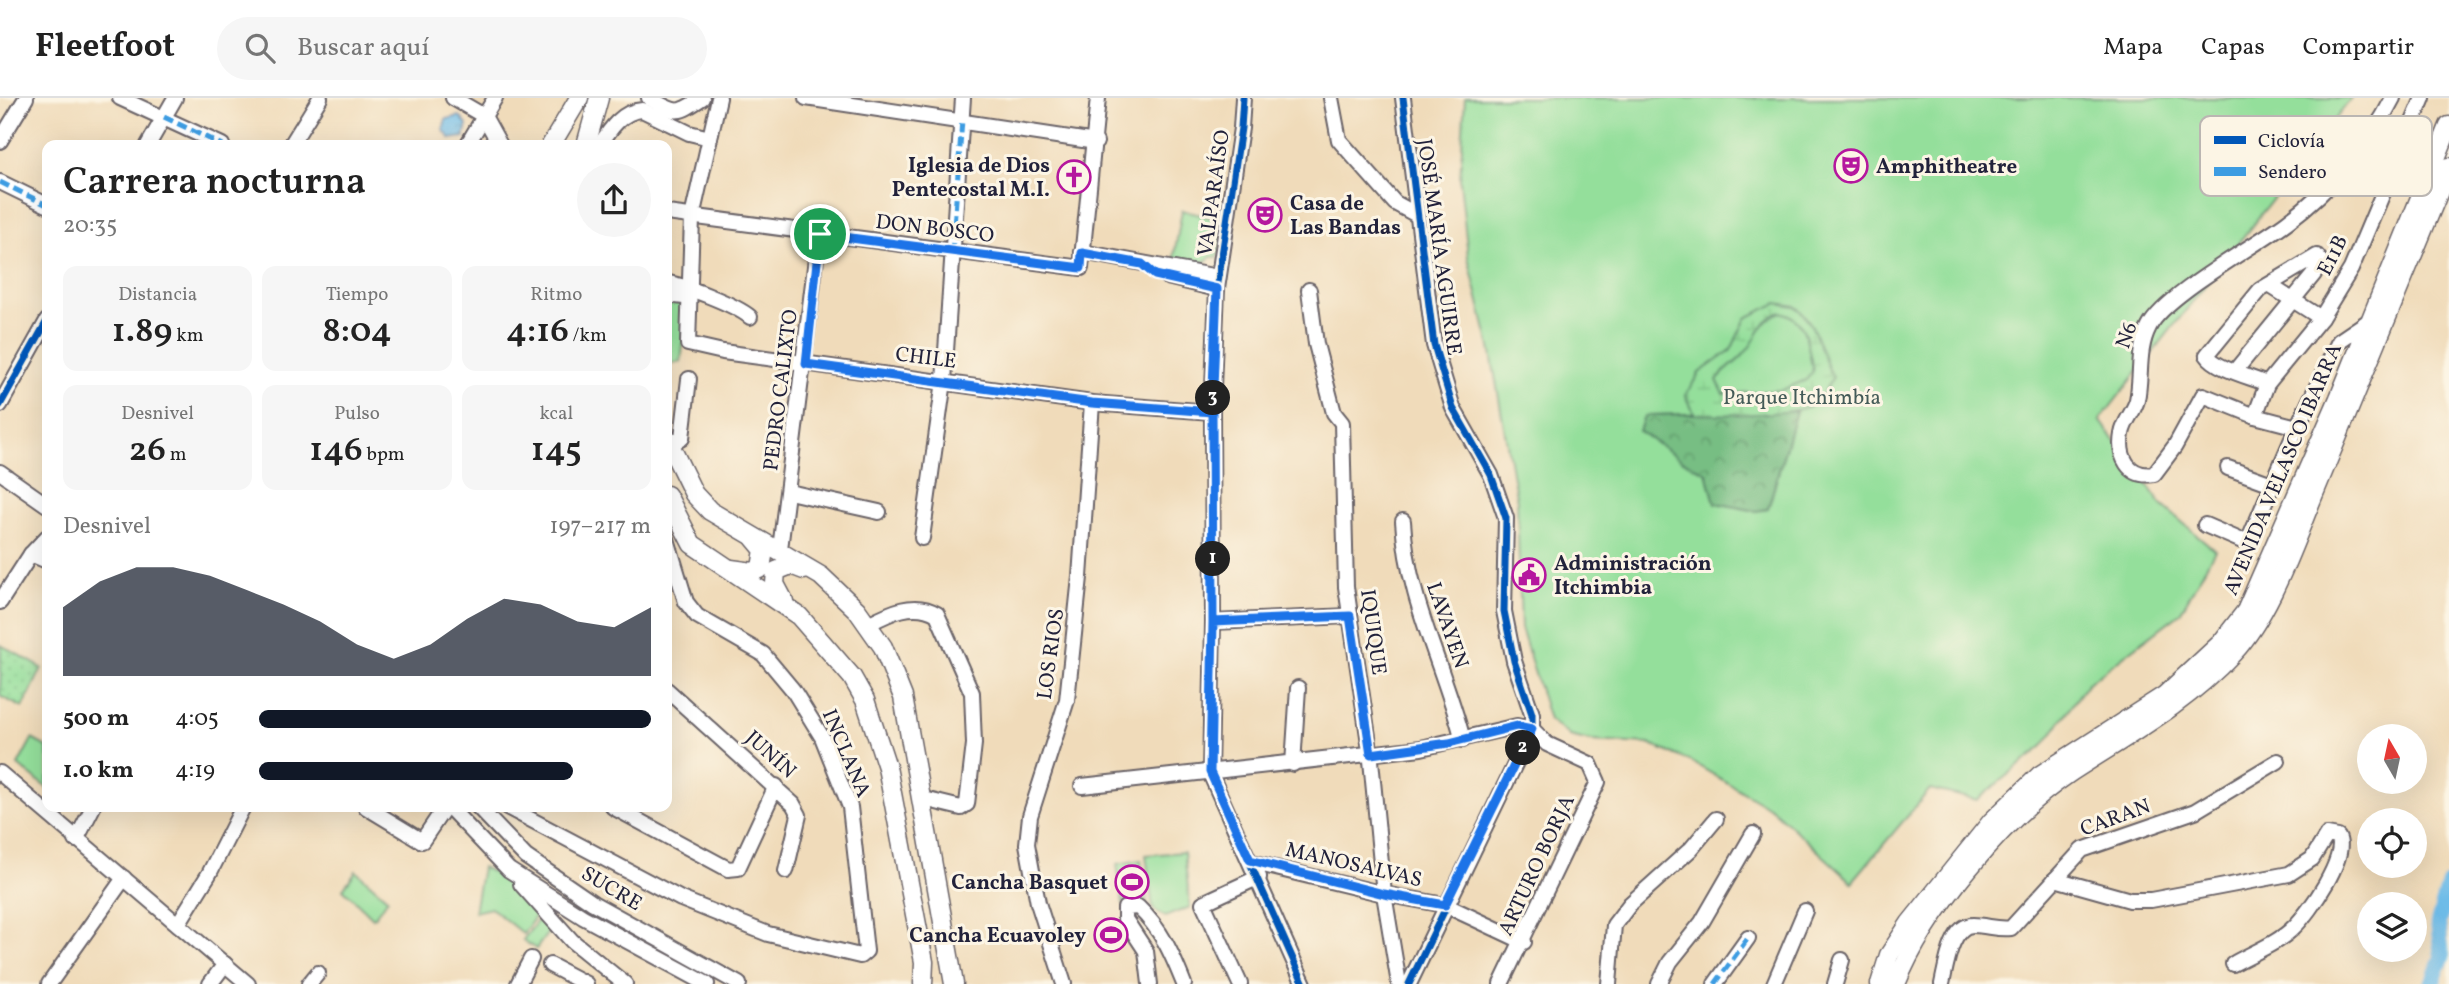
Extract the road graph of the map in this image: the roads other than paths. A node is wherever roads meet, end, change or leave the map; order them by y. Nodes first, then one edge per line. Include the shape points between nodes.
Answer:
1 (26, 98) edge
2 (120, 98) edge
3 (175, 98) edge
4 (320, 98) edge
5 (453, 98) edge
6 (495, 98) edge
7 (579, 98) edge
8 (599, 98) edge
9 (649, 98) edge
10 (806, 98) edge
11 (963, 98) edge
12 (1098, 98) edge
13 (1331, 98) edge
14 (1402, 98) edge
15 (2393, 98) edge
16 (2423, 98) edge
17 (700, 99) edge
18 (1243, 99) edge
19 (718, 102) edge
20 (2382, 116) edge
21 (2415, 116) edge
22 (164, 117) junction
23 (484, 117) junction
24 (961, 120) junction
25 (2449, 126) edge
26 (710, 138) junction
27 (151, 140) edge
28 (212, 140) edge
29 (294, 140) edge
30 (470, 140) edge
31 (486, 140) edge
32 (497, 140) edge
33 (554, 140) edge
34 (587, 140) edge
35 (604, 140) edge
36 (0, 141) edge
37 (1096, 142) junction
38 (2449, 167) edge
39 (2432, 168) edge
40 (0, 182) edge
41 (2316, 196) edge
42 (2382, 196) edge
43 (2420, 196) edge
44 (42, 203) edge
45 (672, 214) edge
46 (1415, 214) junction
47 (692, 216) junction
48 (820, 234) junction
49 (953, 253) junction
50 (1082, 253) junction
51 (672, 283) edge
52 (1218, 283) junction
53 (2269, 285) junction
54 (1309, 290) dead end
55 (689, 291) junction
56 (672, 296) edge
57 (2293, 300) junction
58 (750, 317) dead end
59 (2321, 318) junction
60 (2370, 320) junction
61 (42, 330) edge
62 (806, 364) junction
63 (2235, 371) junction
64 (689, 379) dead end
65 (944, 381) junction
66 (2267, 384) junction
67 (1092, 403) junction
68 (0, 405) edge
69 (1212, 412) junction
70 (2255, 416) junction
71 (2297, 427) junction
72 (672, 441) edge
73 (672, 450) edge
74 (2228, 468) dead end
75 (0, 472) edge
76 (2273, 484) junction
77 (789, 492) junction
78 (42, 501) edge
79 (672, 505) edge
80 (879, 512) dead end
81 (1403, 521) dead end
82 (2205, 525) dead end
83 (748, 534) junction
84 (922, 538) dead end
85 (42, 542) edge
86 (780, 550) junction
87 (31, 554) junction
88 (672, 556) edge
89 (42, 559) edge
90 (728, 569) junction
91 (821, 576) junction
92 (0, 602) edge
93 (787, 605) junction
94 (1350, 616) junction
95 (1213, 622) junction
96 (868, 624) junction
97 (1298, 688) dead end
98 (672, 694) edge
99 (1532, 729) junction
100 (1463, 740) junction
101 (2094, 751) junction
102 (1371, 754) junction
103 (2278, 761) dead end
104 (1293, 764) junction
105 (1210, 772) junction
106 (0, 773) edge
107 (776, 786) junction
108 (1082, 786) dead end
109 (923, 799) junction
110 (42, 809) edge
111 (45, 812) edge
112 (90, 812) edge
113 (240, 812) edge
114 (374, 812) edge
115 (443, 812) edge
116 (452, 812) edge
117 (483, 812) edge
118 (516, 812) edge
119 (622, 812) edge
120 (1716, 819) dead end
121 (1753, 834) dead end
122 (76, 839) junction
123 (1251, 862) junction
124 (509, 870) junction
125 (786, 871) dead end
126 (1259, 877) junction
127 (124, 878) junction
128 (2055, 879) junction
129 (1384, 894) junction
130 (593, 903) junction
131 (1445, 905) junction
132 (1805, 911) dead end
133 (583, 917) junction
134 (178, 924) junction
135 (1748, 937) dead end
136 (572, 941) junction
137 (1524, 942) junction
138 (531, 959) dead end
139 (1842, 960) dead end
140 (225, 964) junction
141 (2233, 964) dead end
142 (550, 965) dead end
143 (49, 984) edge
144 (210, 984) edge
145 (248, 984) edge
146 (518, 984) edge
147 (586, 984) edge
148 (625, 984) edge
149 (707, 984) edge
150 (739, 984) edge
151 (923, 984) edge
152 (954, 984) edge
153 (1064, 984) edge
154 (1150, 984) edge
155 (1185, 984) edge
156 (1240, 984) edge
157 (1304, 984) edge
158 (1399, 984) edge
159 (1409, 984) edge
160 (1501, 984) edge
161 (1609, 984) edge
162 (1659, 984) edge
163 (1715, 984) edge
164 (1774, 984) edge
165 (1835, 984) edge
166 (1880, 984) edge
167 (1896, 984) edge
168 (1942, 984) edge

1 - 36 street
2 - 22 street
3 - 22 street
4 - 29 street
5 - 23 street
6 - 23 street
7 - 33 main road
8 - 34 main road
9 - 17 street via 676,111 689,109
10 - 24 street
11 - 24 street
12 - 37 street
13 - 46 street via 1339,140 1395,204
14 - 46 street, JOSÉ MARÍA AGUIRRE
15 - 20 street, N6
16 - 21 street, E11B
17 - 19 street
18 - 52 street, VALPARAÍSO
19 - 26 street
22 - 27 street
22 - 28 street
23 - 30 street
23 - 31 street
23 - 32 street
24 - 37 street
24 - 49 street
25 - 39 main road, AVENIDA VELASCO IBARRA
26 - 35 street via 642,110 625,115
26 - 47 street
37 - 50 street
38 - 101 main road, AVENIDA VELASCO IBARRA via 2264,605 2235,651 2185,698
40 - 44 street
41 - 70 street, N6 via 2158,313 2142,351 2136,404 2122,432 2121,456 2132,470 2154,474 2203,395
42 - 59 street, E11B via 2351,269
43 - 60 main road, AVENIDA VELASCO IBARRA
45 - 47 street, DON BOSCO
46 - 99 street, JOSÉ MARÍA AGUIRRE via 1442,377 1491,475 1506,518 1504,611 1514,662 1532,713
47 - 48 street, DON BOSCO
47 - 55 street
48 - 49 street, DON BOSCO
48 - 62 street, PEDRO CALIXTO
49 - 50 street, DON BOSCO via 1081,268
49 - 65 street
50 - 52 street via 1142,264 1155,275
51 - 55 street
52 - 69 street, VALPARAÍSO
53 - 57 street
53 - 57 street via 2317,256 2320,262
53 - 63 street via 2244,307 2207,355
54 - 94 street, IQUIQUE via 1316,344 1334,413 1342,423
55 - 56 street via 684,297
55 - 58 street via 722,301
55 - 62 street, CHILE via 688,344
57 - 59 street
57 - 63 street
59 - 66 street, E11B
60 - 71 street via 2339,341
60 - 101 main road, AVENIDA VELASCO IBARRA via 2246,611 2221,643 2165,695
61 - 68 street
62 - 65 street, CHILE
62 - 77 street, PEDRO CALIXTO
63 - 66 street
64 - 72 street via 682,438
65 - 67 street, CHILE
65 - 84 street
66 - 70 street, E11B
67 - 69 street, CHILE
67 - 153 street, LOS RIOS via 1067,700 1030,816 1027,844 1038,903
69 - 95 street, VALPARAÍSO
70 - 71 street, N6
71 - 76 street
73 - 83 main road via 700,502
74 - 76 street
75 - 78 street
76 - 82 street via 2250,537 2242,541
77 - 80 street
77 - 86 street, PEDRO CALIXTO
79 - 90 main road via 692,544
81 - 100 street, LAVAYEN via 1409,575
83 - 86 main road
83 - 90 main road via 764,550 761,568 745,572
85 - 87 street
86 - 91 main road
87 - 89 street
87 - 92 street
88 - 118 street, INCLANA via 692,609 763,654 793,690 822,737 850,807 866,951 860,956 768,934 681,899
90 - 93 main road
91 - 93 main road via 792,565 776,571 775,584
91 - 96 main road
93 - 151 main road via 852,677 872,714 887,767 924,962
94 - 95 street
94 - 102 street, IQUIQUE
95 - 105 street, VALPARAÍSO
96 - 109 main road via 883,647 903,697
96 - 109 street via 891,612 913,608 937,614 972,693 972,776 967,804 961,808
97 - 104 street
98 - 107 street, JUNÍN
99 - 100 street via 1517,726
99 - 131 street
99 - 137 street, ARTURO BORJA via 1547,744 1590,764 1598,782
100 - 102 street
101 - 166 main road, AVENIDA VELASCO IBARRA via 2040,775 1992,821 1889,955
101 - 167 main road, AVENIDA VELASCO IBARRA via 2020,812 1921,933
102 - 104 street
102 - 129 street, IQUIQUE
103 - 128 street, CARAN via 2195,811 2082,850
104 - 105 street
105 - 108 street
105 - 123 street, VALPARAÍSO
106 - 110 street
107 - 119 street via 738,868 728,869
107 - 125 street, JUNÍN via 799,815
109 - 152 main road
111 - 122 street
112 - 122 street
113 - 134 street
114 - 115 street via 422,841
116 - 124 street, SUCRE
117 - 130 street, SUCRE via 526,857
120 - 161 street via 1614,925
121 - 162 street via 1702,922
122 - 127 street
123 - 126 street, VALPARAÍSO
123 - 129 street, MANOSALVAS
124 - 133 street, SUCRE
124 - 136 street
126 - 156 street, MANOSALVAS via 1205,900
126 - 157 street, VALPARAÍSO
127 - 134 street
127 - 143 street
128 - 141 street via 2130,900 2151,900 2289,874 2312,859 2327,835 2337,837 2339,855 2322,890 2294,928
128 - 168 street, CARAN via 2011,928 1963,927 1956,934
129 - 131 street, MANOSALVAS
129 - 158 street, IQUIQUE
130 - 133 street
130 - 150 street, SUCRE
131 - 137 street, MANOSALVAS
131 - 159 street
132 - 164 street
133 - 136 street
133 - 149 street, SUCRE
134 - 140 street
135 - 163 street
136 - 148 street
137 - 160 street, ARTURO BORJA
138 - 146 street
139 - 165 street
140 - 144 street
140 - 145 street
142 - 147 street
154 - 155 street via 1146,951 1125,919 1125,908 1138,907 1155,923

